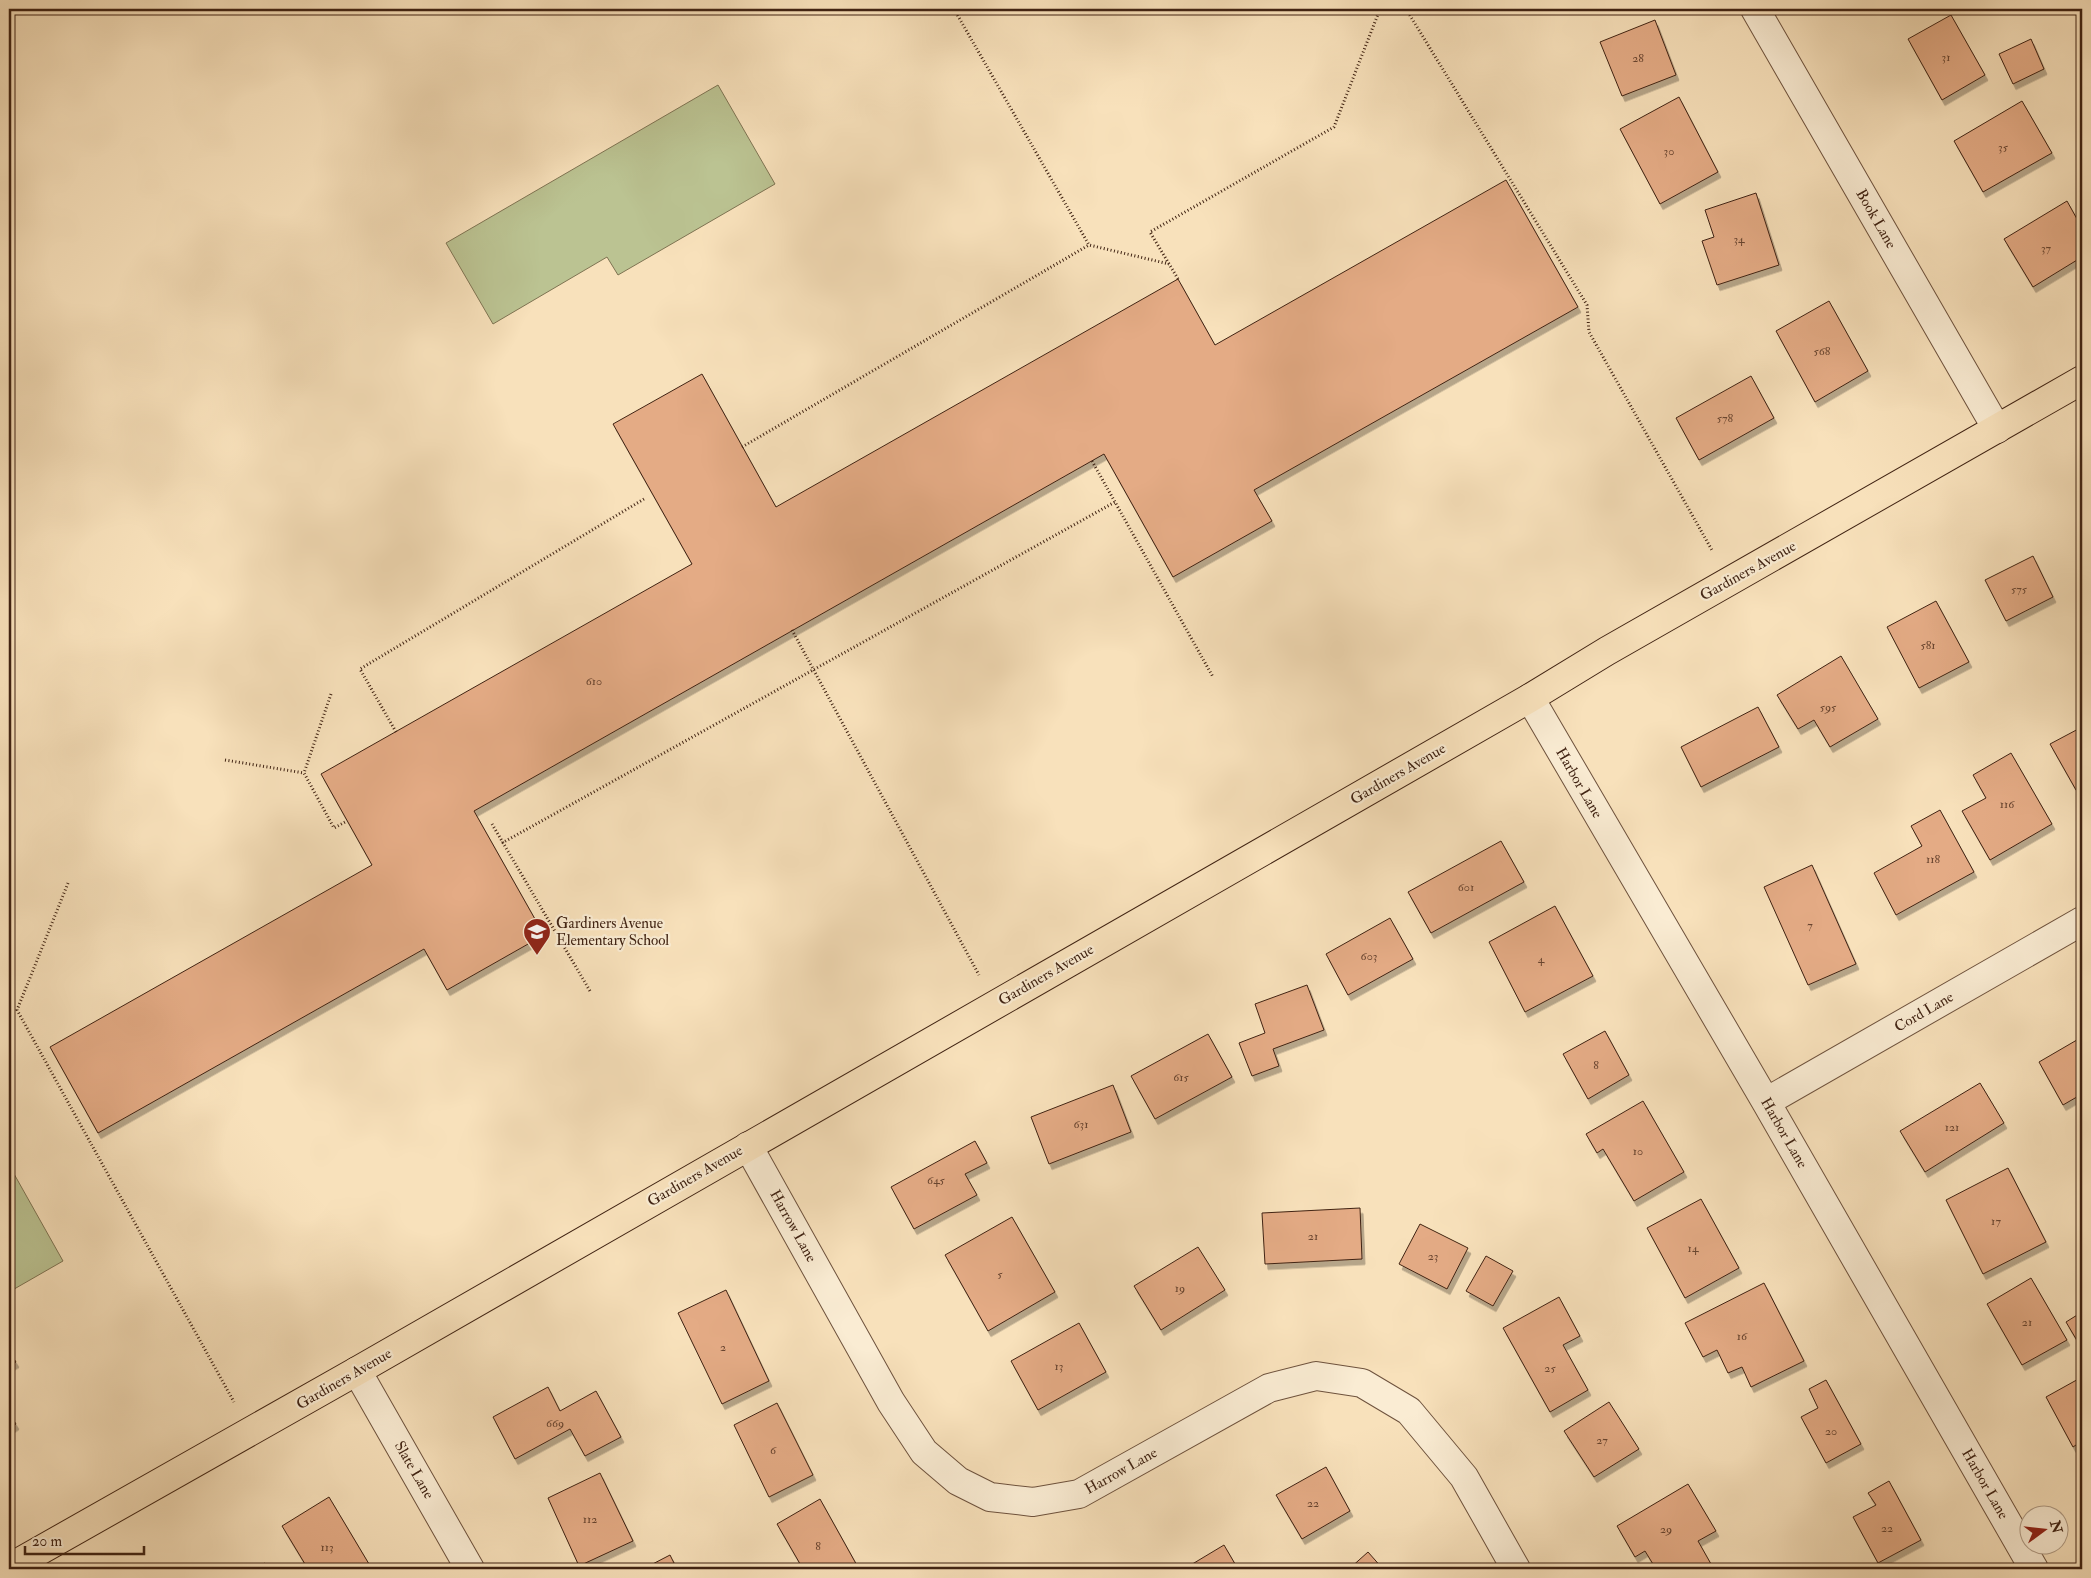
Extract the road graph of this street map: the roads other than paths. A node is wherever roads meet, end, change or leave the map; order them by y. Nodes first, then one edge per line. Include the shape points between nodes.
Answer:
1 (1755, 9) edge
2 (2082, 380) edge
3 (1997, 430) junction
4 (1530, 698) junction
5 (2082, 921) edge
6 (1766, 1102) junction
7 (748, 1146) junction
8 (357, 1371) junction
9 (9, 1568) edge
10 (470, 1569) edge
11 (1516, 1569) edge
12 (2034, 1569) edge

1 - 3 street, Book Lane
2 - 3 main road, Gardiners Avenue
3 - 4 main road, Gardiners Avenue
4 - 6 street, Harbor Lane
4 - 7 main road, Gardiners Avenue
5 - 6 street, Cord Lane
6 - 12 street, Harbor Lane
7 - 8 main road, Gardiners Avenue
7 - 11 street, Harrow Lane via 891,1402 924,1452 958,1481 990,1497 1033,1502 1079,1494 1269,1388 1316,1376 1362,1382 1409,1411 1452,1462 1464,1477
8 - 9 main road, Gardiners Avenue
8 - 10 street, Slate Lane

